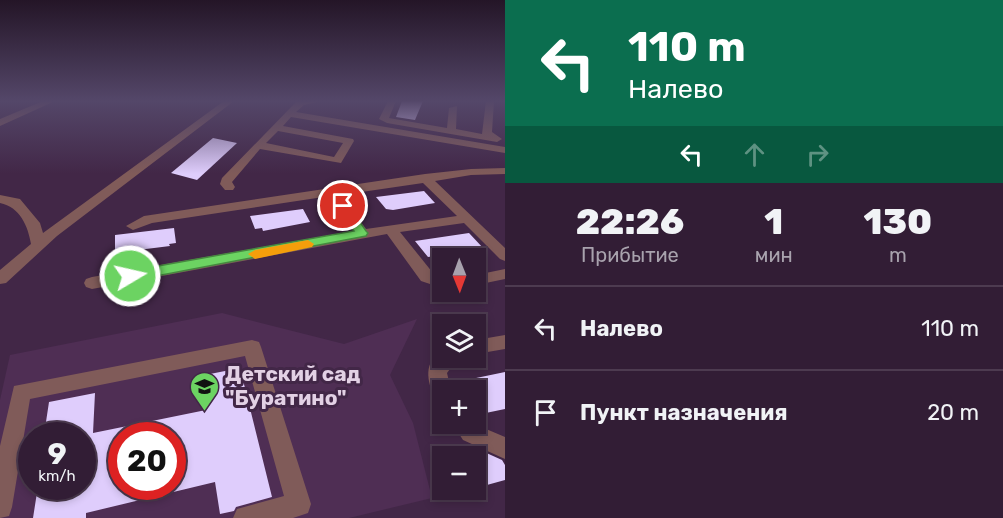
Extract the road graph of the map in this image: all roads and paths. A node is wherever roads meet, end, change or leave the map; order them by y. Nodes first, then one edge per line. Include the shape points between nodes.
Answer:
1 (196, 125) edge
2 (350, 125) edge
3 (421, 125) edge
4 (452, 125) edge
5 (488, 125) edge
6 (275, 127) joint
7 (451, 131) junction
8 (493, 138) junction
9 (505, 140) edge
10 (258, 146) junction
11 (505, 150) edge
12 (505, 171) edge
13 (425, 178) junction
14 (229, 186) dead end
15 (333, 192) junction
16 (0, 199) edge
17 (466, 219) junction
18 (133, 226) dead end
19 (390, 229) junction
20 (362, 233) junction
21 (38, 246) junction
22 (505, 256) edge
23 (505, 274) edge
24 (486, 278) edge
25 (0, 279) edge
26 (432, 279) edge
27 (92, 283) dead end
28 (505, 342) edge
29 (486, 345) edge
30 (471, 434) edge
31 (505, 448) edge
32 (0, 507) edge
33 (301, 511) edge
34 (246, 518) edge

1 - 21 lane
2 - 11 lane
3 - 7 lane
4 - 7 lane
5 - 8 lane via 487,133
6 - 10 lane
6 - 10 lane via 349,141 337,161
7 - 8 lane
8 - 9 lane
10 - 14 lane via 226,181
12 - 13 lane
13 - 15 lane
13 - 17 lane
15 - 18 lane via 149,219
15 - 20 lane
16 - 21 lane via 15,202 35,226
17 - 19 lane
17 - 22 lane
19 - 20 lane
19 - 26 lane
20 - 27 lane
21 - 25 lane
23 - 24 lane
28 - 29 lane
30 - 31 lane
32 - 33 lane via 21,392 252,347
33 - 34 lane

